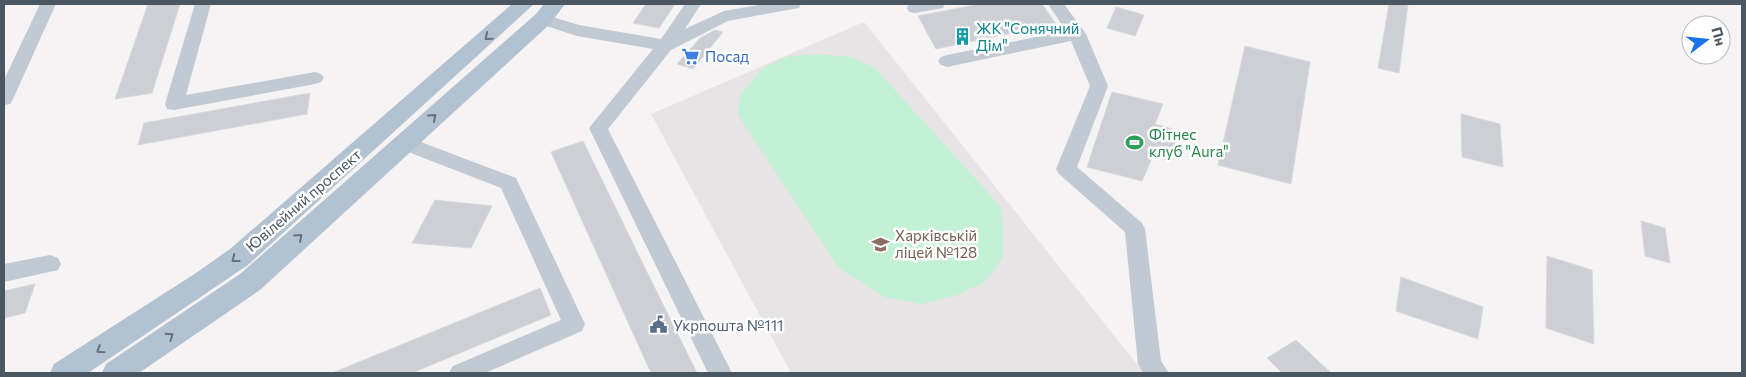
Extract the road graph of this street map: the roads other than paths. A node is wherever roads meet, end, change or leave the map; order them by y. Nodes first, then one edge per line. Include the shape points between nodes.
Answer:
1 (48, 4) edge
2 (203, 4) edge
3 (693, 4) edge
4 (793, 4) edge
5 (937, 4) edge
6 (1056, 4) edge
7 (915, 8) dead end
8 (535, 9) edge
9 (1077, 34) junction
10 (665, 46) junction
11 (947, 61) dead end
12 (315, 78) dead end
13 (4, 99) edge
14 (404, 143) junction
15 (50, 264) dead end
16 (4, 273) edge
17 (127, 370) edge
18 (64, 373) edge
19 (461, 373) edge
20 (720, 373) edge
21 (1156, 373) edge

1 - 13 street
2 - 12 street via 174,104
3 - 10 street
4 - 10 street via 724,16
5 - 7 street
6 - 9 street
8 - 10 street via 577,30
14 -> 8 main road, Ювілейний проспект
8 -> 18 main road, Ювілейний проспект via 239,256
9 - 11 street
9 - 21 street via 1099,86 1066,169 1135,229 1150,364
10 - 20 street via 598,128
17 -> 14 main road, Ювілейний проспект via 250,282
14 - 19 street via 509,183 574,324
15 - 16 street

